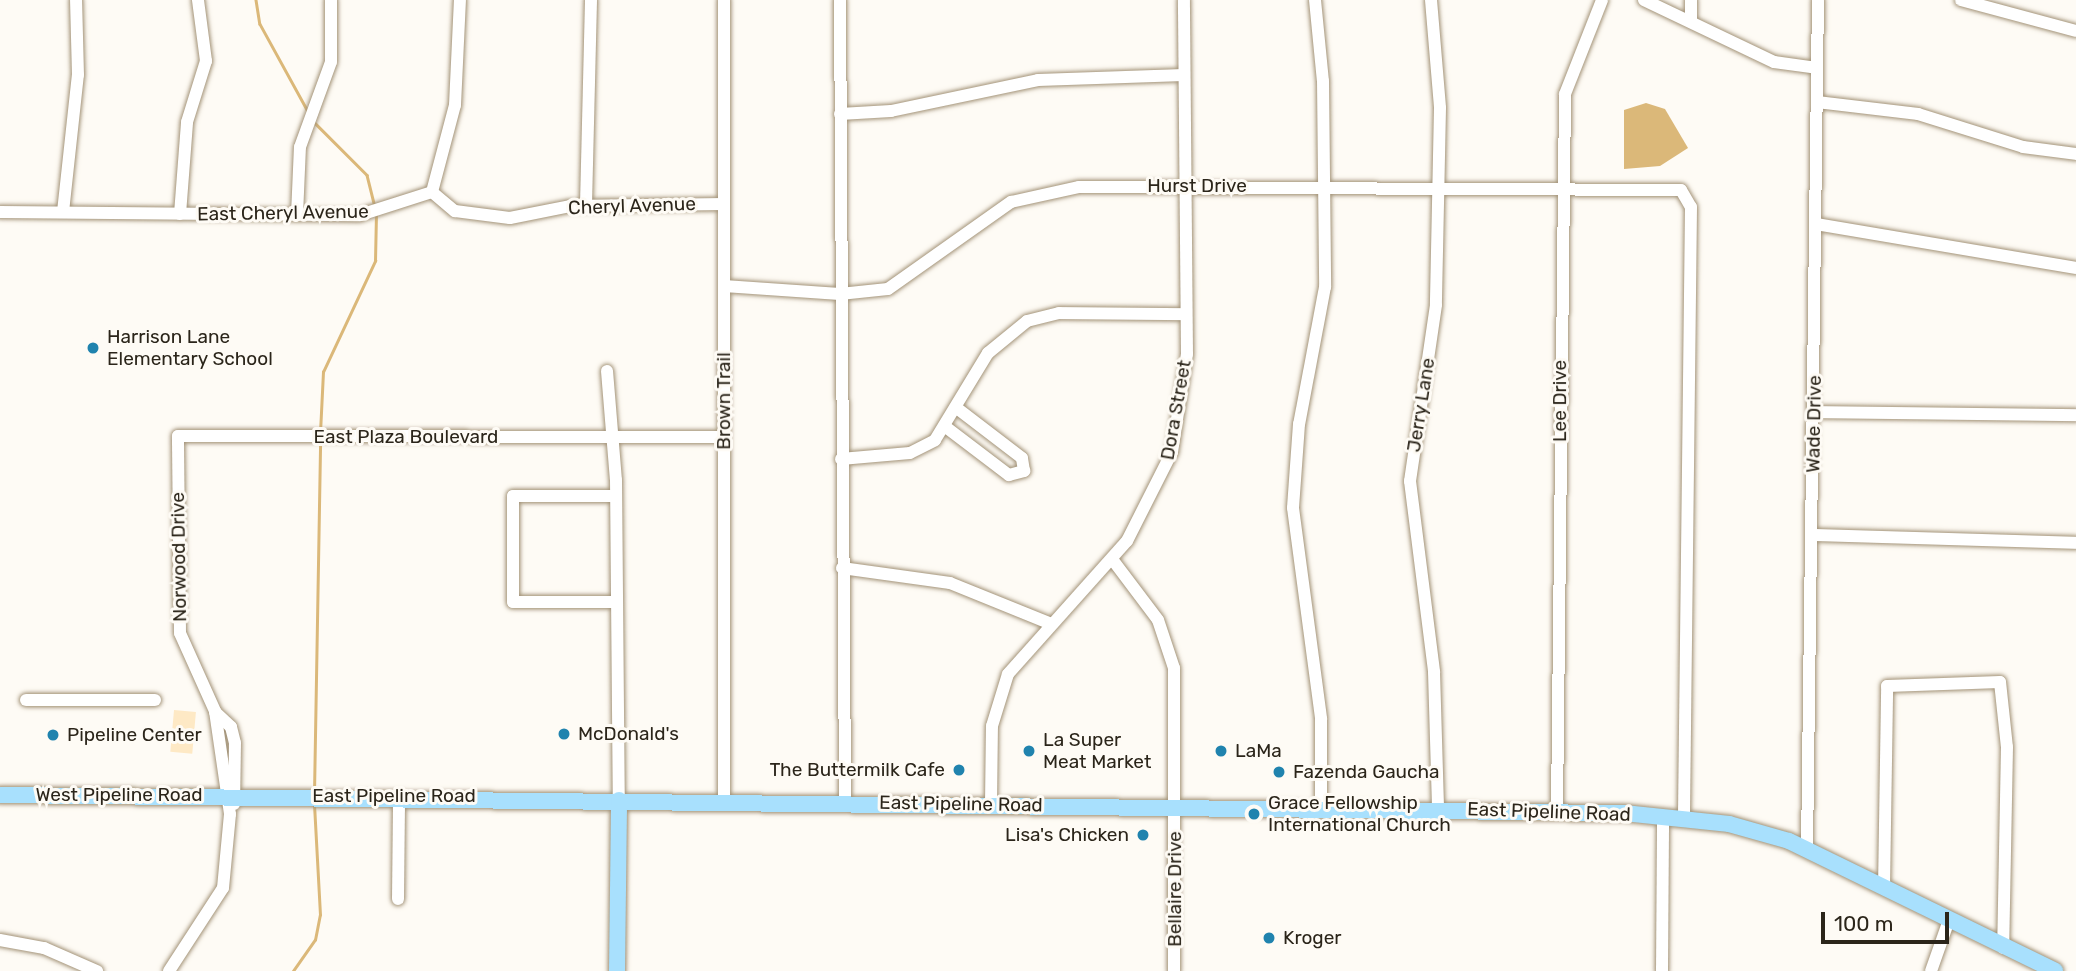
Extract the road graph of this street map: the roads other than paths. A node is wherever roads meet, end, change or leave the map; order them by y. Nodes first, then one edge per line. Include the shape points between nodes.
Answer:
1 (76, 0) edge
2 (198, 0) edge
3 (331, 0) edge
4 (460, 0) edge
5 (591, 0) edge
6 (724, 0) edge
7 (840, 0) edge
8 (1184, 0) edge
9 (1315, 0) edge
10 (1431, 0) edge
11 (1602, 0) edge
12 (1644, 0) edge
13 (1691, 0) edge
14 (1818, 0) edge
15 (1961, 0) edge
16 (1691, 22) junction
17 (2076, 31) edge
18 (1817, 68) junction
19 (1184, 75) junction
20 (1817, 102) junction
21 (840, 114) junction
22 (2076, 154) edge
23 (1184, 187) junction
24 (1326, 187) junction
25 (1440, 188) junction
26 (1562, 189) junction
27 (432, 192) junction
28 (723, 204) junction
29 (586, 205) junction
30 (0, 212) edge
31 (63, 212) junction
32 (180, 214) junction
33 (297, 215) junction
34 (1816, 224) junction
35 (2076, 268) edge
36 (723, 286) junction
37 (840, 294) junction
38 (1186, 314) junction
39 (607, 371) dead end
40 (958, 410) junction
41 (1814, 412) junction
42 (2076, 415) edge
43 (947, 428) junction
44 (178, 436) joint
45 (611, 437) junction
46 (724, 437) junction
47 (841, 458) junction
48 (616, 496) junction
49 (1813, 535) junction
50 (2076, 543) edge
51 (1112, 559) junction
52 (842, 568) junction
53 (617, 602) junction
54 (1049, 623) junction
55 (26, 700) dead end
56 (155, 700) dead end
57 (0, 795) edge
58 (231, 796) junction
59 (399, 797) junction
60 (619, 800) junction
61 (724, 801) junction
62 (845, 803) junction
63 (991, 804) junction
64 (1175, 806) junction
65 (1321, 808) junction
66 (1438, 809) junction
67 (1557, 810) junction
68 (1663, 818) junction
69 (1684, 819) junction
70 (1807, 849) junction
71 (1884, 888) junction
72 (398, 899) dead end
73 (1949, 920) junction
74 (0, 940) edge
75 (2003, 948) junction
76 (97, 971) edge
77 (169, 971) edge
78 (617, 971) edge
79 (1174, 971) edge
80 (1662, 971) edge
81 (1931, 971) edge
82 (2055, 971) edge

1 - 31 street via 78,75
2 - 32 street via 206,61 187,122
3 - 33 street via 331,62 306,125
4 - 27 street via 455,106
5 - 29 street
6 - 28 street, Brown Trail
7 - 21 street
8 - 19 street, Dora Street
9 - 24 street
10 - 25 street, Jerry Lane
11 - 26 street, Lee Drive via 1567,77
12 - 16 street
13 - 16 street
14 - 18 street, Wade Drive
15 - 17 street
16 - 18 street via 1774,62
18 - 20 street, Wade Drive
19 - 21 street via 1038,79 891,111
19 - 23 street, Dora Street
20 - 22 street via 1918,114 2023,147
20 - 34 street, Wade Drive
21 - 37 street
23 - 24 street, Hurst Drive
23 - 37 street, Hurst Drive via 1079,187 1032,196 993,212 909,279 888,289
23 - 38 street, Dora Street
24 - 25 street, Hurst Drive
24 - 65 street via 1325,287 1299,424 1293,508 1320,707
25 - 26 street, Hurst Drive
25 - 66 street, Jerry Lane via 1434,325 1410,481 1434,672
26 - 67 street, Lee Drive
26 - 69 street, Hurst Drive via 1681,190 1691,207
27 - 29 street, Cheryl Avenue via 455,211 491,218
27 - 33 street, East Cheryl Avenue via 380,211
28 - 29 street, Cheryl Avenue
28 - 36 street, Brown Trail
30 - 31 street, East Cheryl Avenue
31 - 32 street, East Cheryl Avenue
32 - 33 street, East Cheryl Avenue
34 - 35 street
34 - 41 street, Wade Drive
36 - 37 street, Hurst Drive
36 - 46 street, Brown Trail
37 - 47 street
38 - 40 street via 1059,313 1027,321 988,354
38 - 51 street, Dora Street via 1171,452 1144,517
39 - 45 street
40 - 43 street
40 - 43 street via 1022,458 1024,471 1009,475
41 - 42 street
41 - 49 street, Wade Drive
43 - 47 street via 920,450
44 - 45 street, East Plaza Boulevard
44 - 58 street, Norwood Drive via 176,609 184,648 215,711
45 - 46 street, East Plaza Boulevard
45 - 48 street
46 - 61 street, Brown Trail
47 - 52 street
48 - 53 street
48 - 53 street via 513,496 513,602
49 - 50 street
49 - 70 street, Wade Drive
51 - 54 street, Dora Street
51 - 64 street, Bellaire Drive via 1145,598 1171,654
52 - 54 street via 950,583
52 - 62 street
53 - 60 street
54 - 63 street, Dora Street via 1016,662 997,704
55 - 56 street
57 - 58 main road, West Pipeline Road
58 - 59 main road, East Pipeline Road
58 - 77 street, Norwood Drive via 223,888
59 - 60 main road, East Pipeline Road
59 - 72 street
60 - 61 main road, East Pipeline Road
60 - 78 main road
61 - 62 main road, East Pipeline Road
62 - 63 main road, East Pipeline Road
63 - 64 main road, East Pipeline Road
64 - 65 main road, East Pipeline Road
64 - 79 street, Bellaire Drive
65 - 66 main road, East Pipeline Road
66 - 67 main road, East Pipeline Road
67 - 68 main road, East Pipeline Road
68 - 69 main road, East Pipeline Road
68 - 80 street
69 - 70 main road via 1760,831
70 - 71 main road
71 - 73 main road
71 - 75 street via 1887,686 2000,682 2007,734
73 - 75 main road
73 - 81 street
74 - 76 street via 44,948
75 - 82 main road

